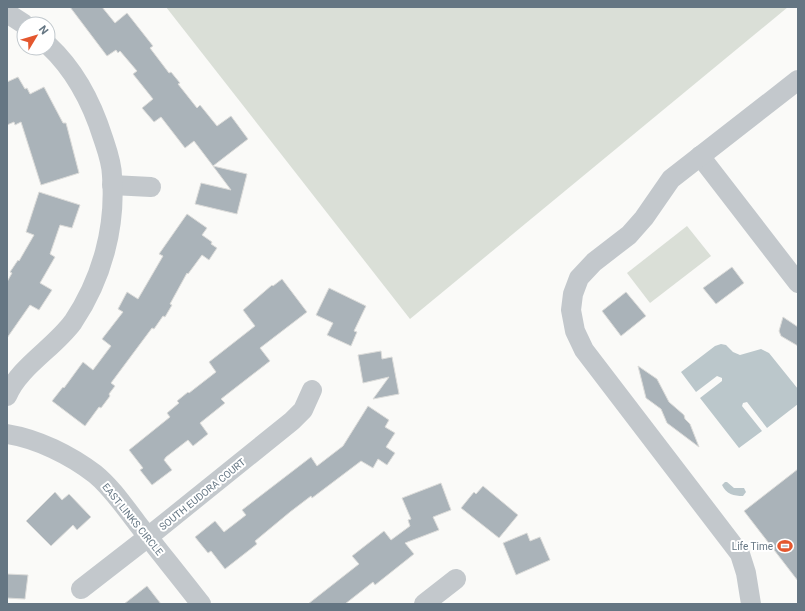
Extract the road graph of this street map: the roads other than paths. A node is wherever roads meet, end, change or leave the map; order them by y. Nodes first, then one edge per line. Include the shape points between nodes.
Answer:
1 (7, 13) edge
2 (16, 19) edge
3 (56, 54) edge
4 (798, 80) edge
5 (700, 156) junction
6 (112, 185) junction
7 (151, 187) dead end
8 (798, 283) edge
9 (312, 390) dead end
10 (7, 396) edge
11 (7, 434) edge
12 (148, 537) junction
13 (456, 579) dead end
14 (81, 589) dead end
15 (201, 604) edge
16 (424, 604) edge
17 (751, 604) edge

1 - 2 street
3 - 6 street via 69,68 96,116 107,149
4 - 5 street
5 - 8 street
5 - 17 street via 671,179 629,236 594,262 579,278 571,310 575,331 584,350 740,554
6 - 7 street
6 - 10 street via 107,246 94,283 84,303 59,339 20,376
9 - 12 street, SOUTH EUDORA COURT via 303,410 292,421
11 - 12 street, EAST LINKS CIRCLE via 55,450 96,475
12 - 14 street, SOUTH EUDORA COURT
12 - 15 street, EAST LINKS CIRCLE
13 - 16 street

